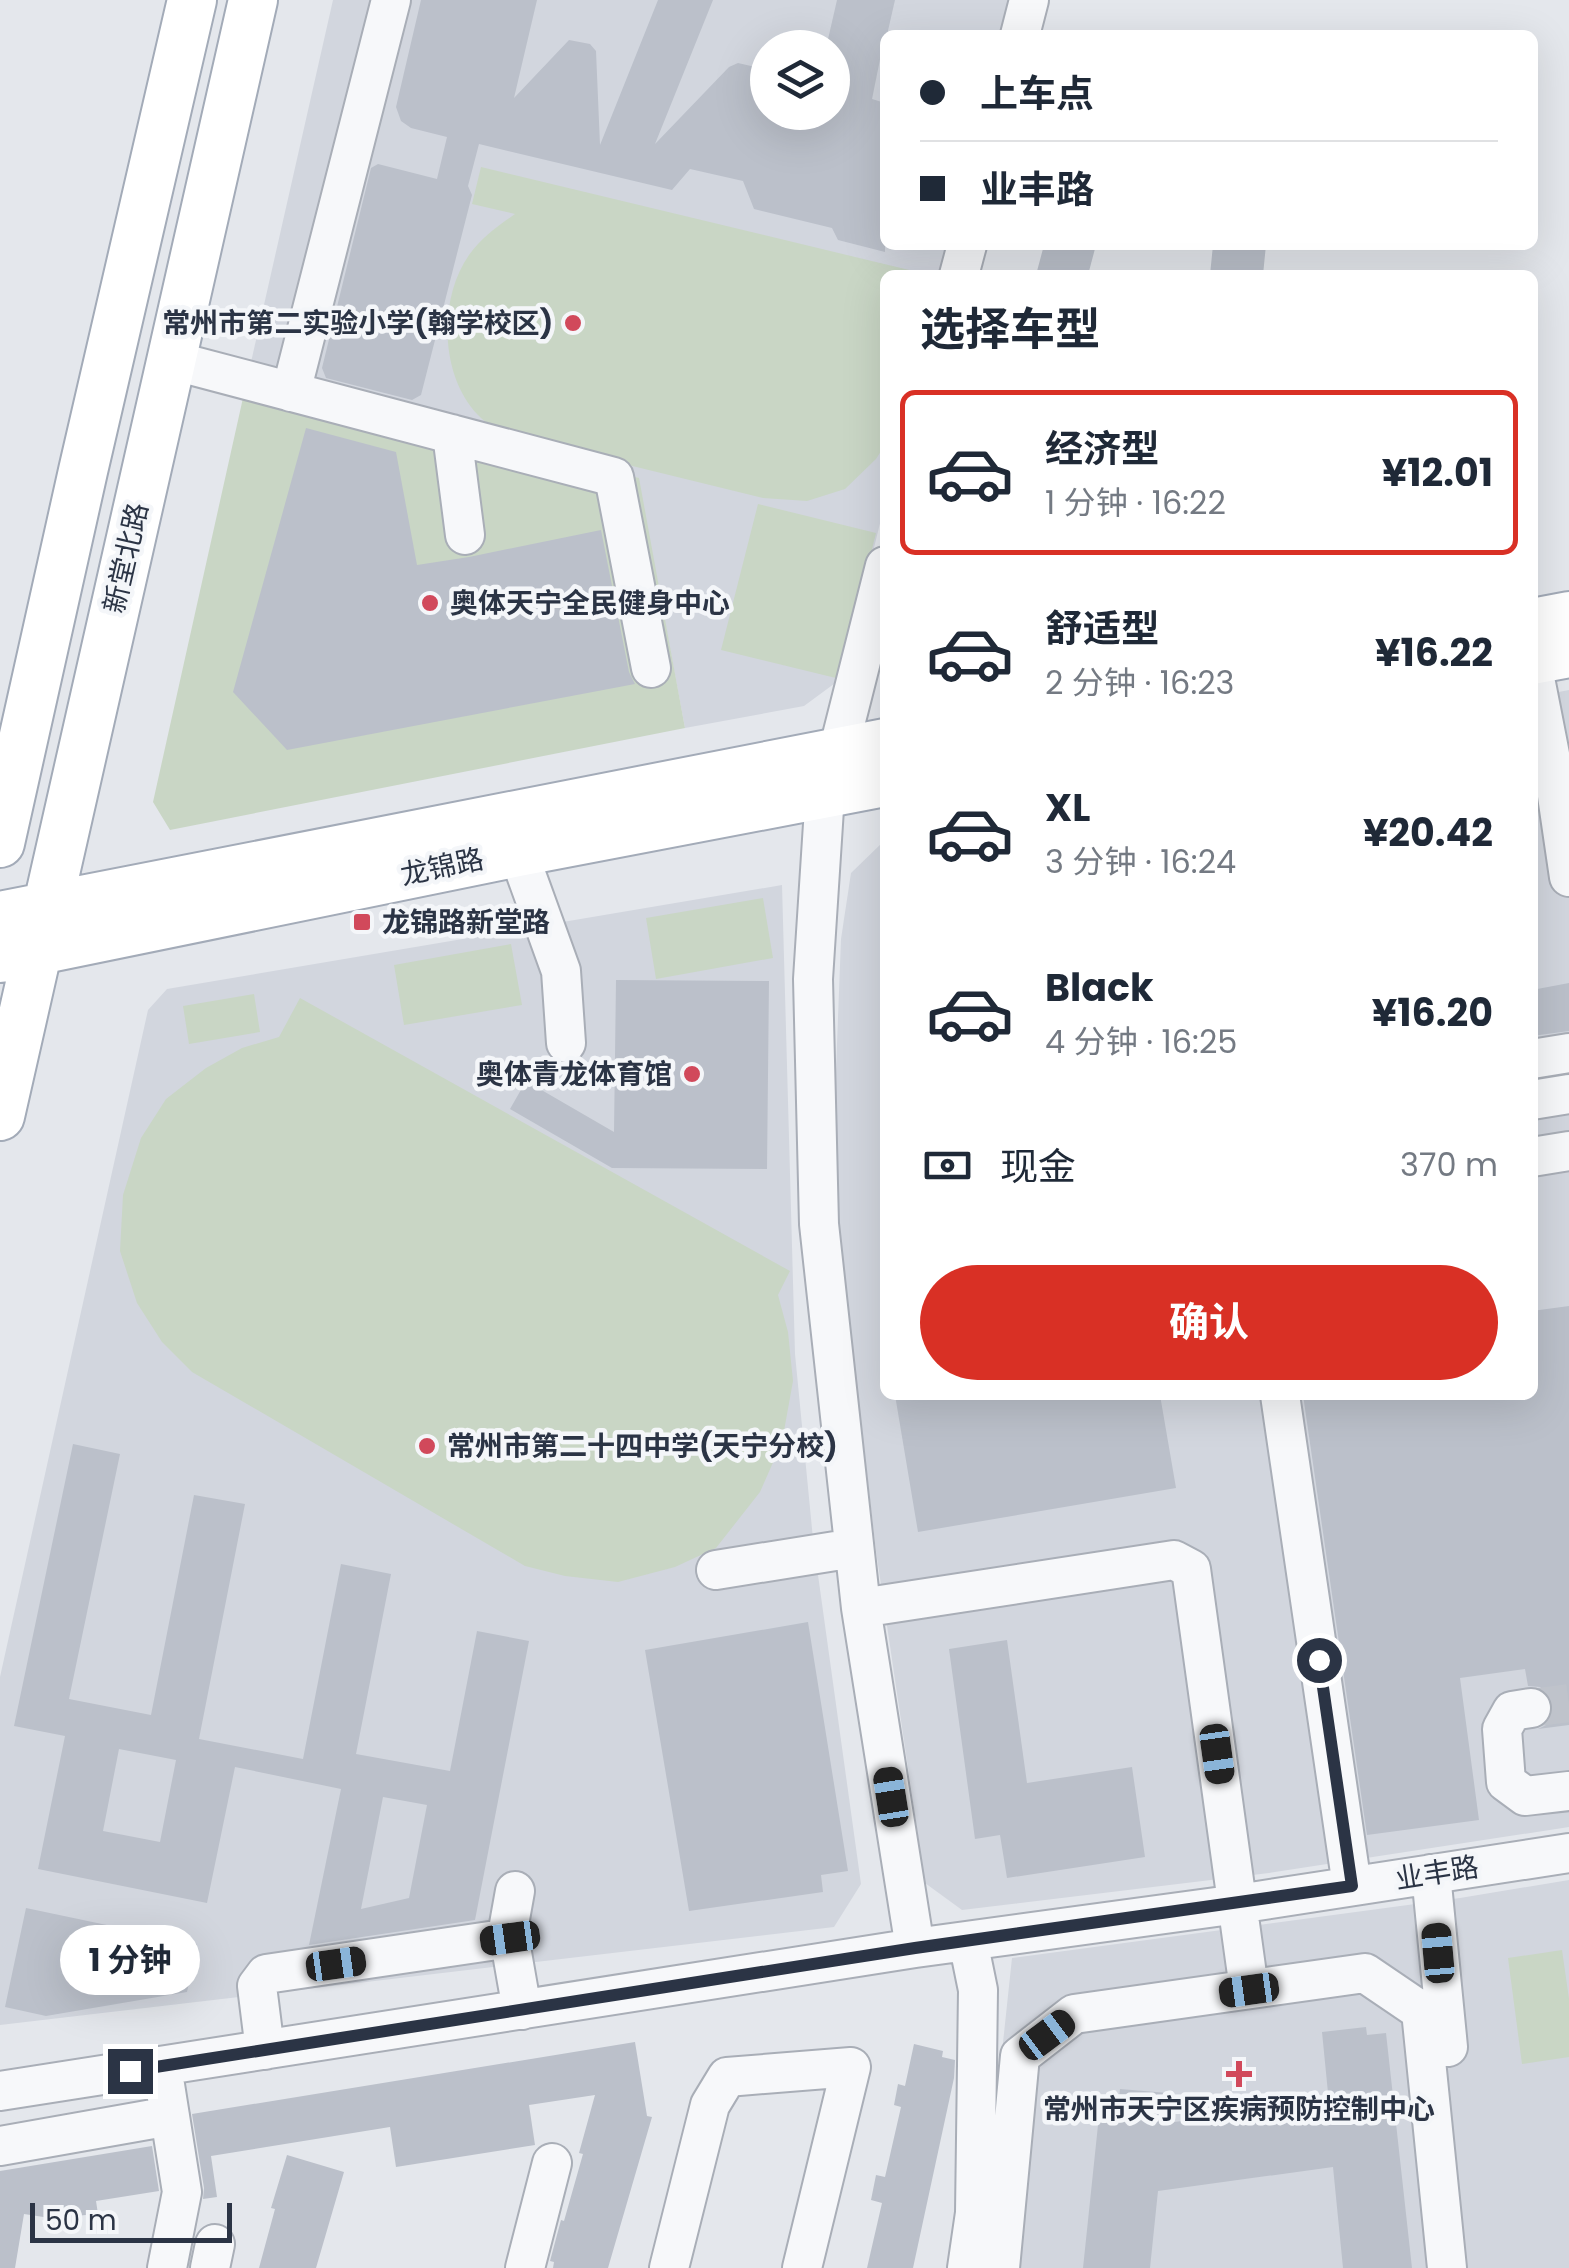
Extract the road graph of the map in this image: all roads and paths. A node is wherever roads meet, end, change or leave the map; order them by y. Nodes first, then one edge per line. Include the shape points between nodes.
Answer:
1 (192, 0) edge
2 (253, 0) edge
3 (390, 0) edge
4 (1029, 0) edge
5 (1021, 30) edge
6 (171, 360) junction
7 (290, 392) junction
8 (452, 434) junction
9 (465, 535) dead end
10 (880, 585) edge
11 (1569, 616) edge
12 (1538, 622) edge
13 (1569, 653) edge
14 (1538, 661) edge
15 (651, 668) dead end
16 (1538, 696) edge
17 (880, 746) edge
18 (831, 772) junction
19 (1552, 776) edge
20 (880, 781) edge
21 (0, 843) edge
22 (518, 852) junction
23 (1569, 877) edge
24 (0, 916) edge
25 (28, 938) edge
26 (566, 1043) dead end
27 (1569, 1054) edge
28 (1538, 1058) edge
29 (1569, 1094) edge
30 (1538, 1099) edge
31 (0, 1116) edge
32 (1569, 1151) edge
33 (1538, 1156) edge
34 (1281, 1400) edge
35 (854, 1548) junction
36 (716, 1570) dead end
37 (861, 1608) junction
38 (1531, 1708) tunnel mouth
39 (1569, 1791) edge
40 (1569, 1853) edge
41 (1431, 1874) junction
42 (1352, 1886) junction
43 (515, 1890) dead end
44 (1238, 1904) junction
45 (510, 1938) junction
46 (968, 1941) junction
47 (915, 1948) junction
48 (1249, 1990) junction
49 (522, 2010) junction
50 (265, 2050) junction
51 (162, 2066) junction
52 (0, 2091) edge
53 (170, 2116) junction
54 (0, 2146) edge
55 (552, 2164) dead end
56 (167, 2268) edge
57 (525, 2268) edge
58 (670, 2268) edge
59 (802, 2268) edge
60 (966, 2268) edge
61 (1000, 2268) edge
62 (1447, 2268) edge
63 (1470, 2268) edge

1 - 21 main road
2 - 6 main road, 新堂北路
3 - 7 street
4 - 5 street
6 - 7 street
6 - 25 main road, 新堂北路
7 - 8 street
8 - 9 street
8 - 15 street via 614,477
10 - 18 street
11 - 12 main road
13 - 14 main road
16 - 19 street
17 - 18 main road, 龙锦路
18 - 20 main road, 龙锦路
18 - 22 main road, 龙锦路
18 - 25 main road, 龙锦路
18 - 35 street via 813,979 819,1224
19 - 23 street
22 - 25 main road, 龙锦路
22 - 26 street via 560,971
24 - 25 main road, 龙锦路
25 - 31 main road, 新堂北路
27 - 28 street
29 - 30 street
32 - 33 street
34 - 42 street
35 - 36 street
35 - 37 street
37 - 44 street via 1174,1560 1190,1568
37 - 47 street
38 - 39 street via 1512,1711 1502,1729 1506,1782 1525,1796
40 - 41 street, 业丰路
41 - 42 street, 业丰路
41 - 63 street
42 - 44 street, 业丰路
43 - 45 street
44 - 46 street, 业丰路
44 - 48 street
45 - 49 street
45 - 50 street via 266,1974 257,1986
46 - 47 street, 业丰路
46 - 60 street via 978,1990 975,2213
47 - 49 street, 业丰路
48 - 61 street via 1074,2014 1020,2056
48 - 62 street via 1365,1973 1420,2011
49 - 50 street, 业丰路
50 - 51 street, 业丰路
51 - 52 street, 业丰路
51 - 53 street
53 - 54 street
53 - 56 street via 182,2192
55 - 57 street
58 - 59 street via 710,2105 727,2077 850,2067

